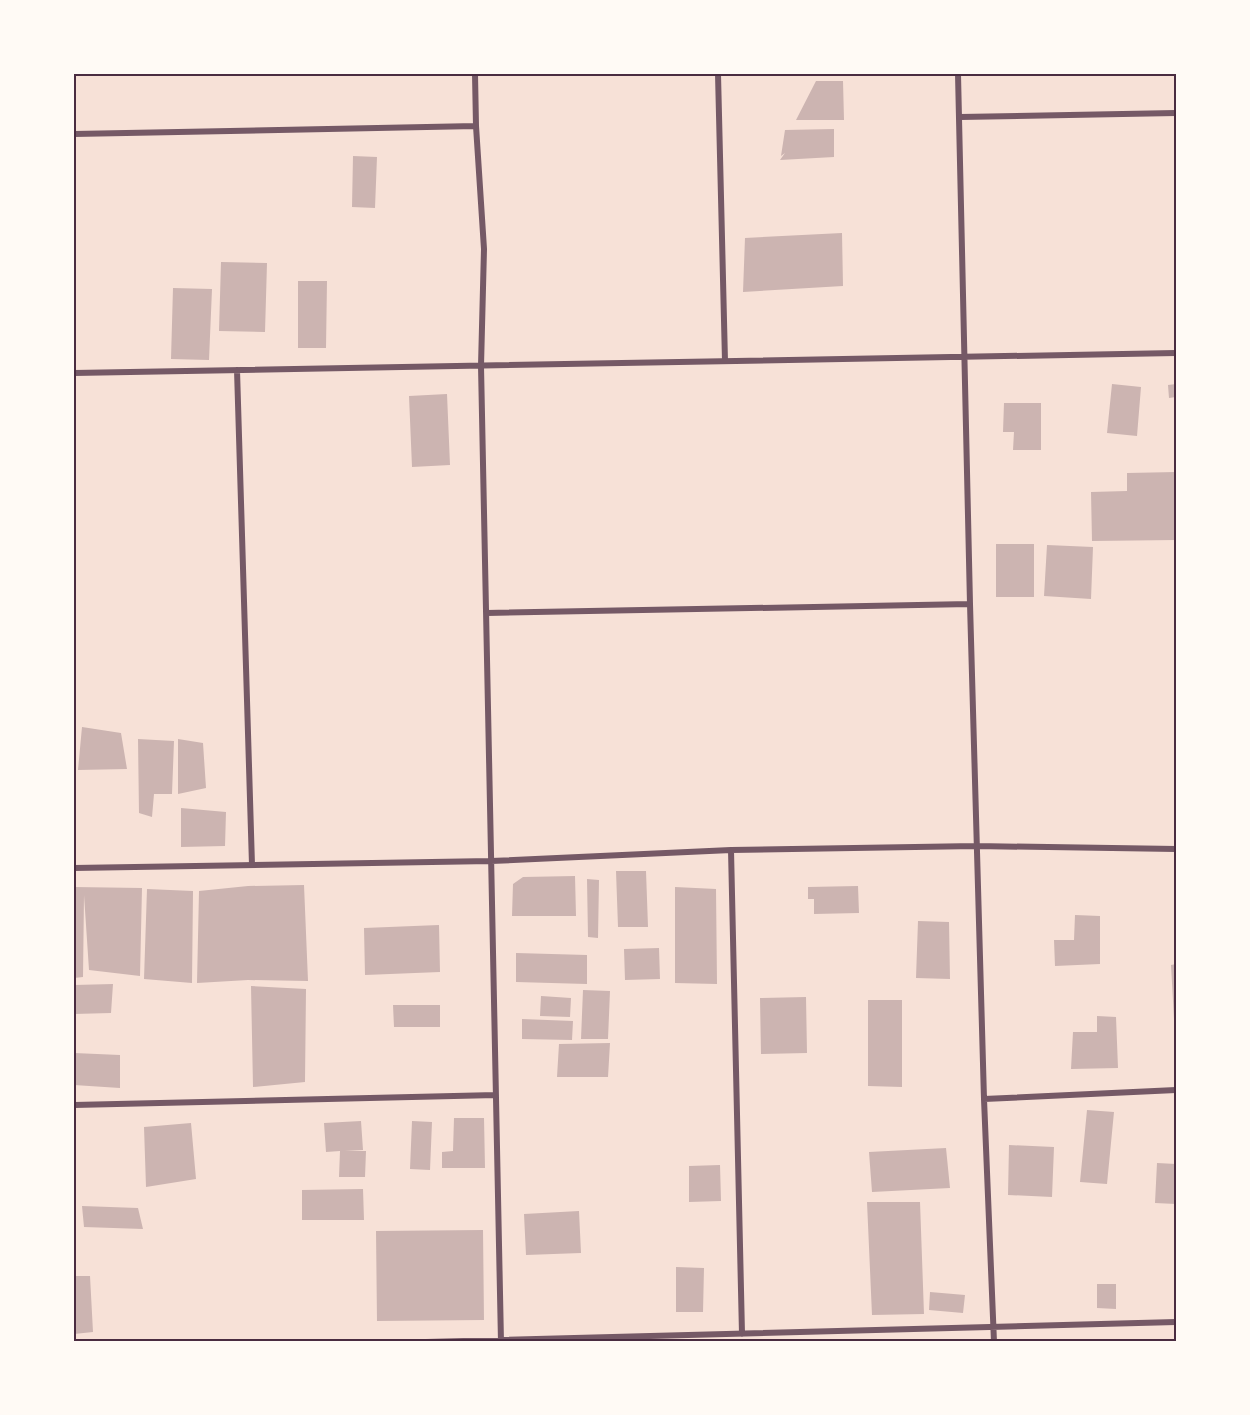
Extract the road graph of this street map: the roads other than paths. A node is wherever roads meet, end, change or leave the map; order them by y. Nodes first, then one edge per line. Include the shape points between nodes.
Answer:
1 (475, 74) edge
2 (718, 74) edge
3 (958, 74) edge
4 (1176, 113) edge
5 (960, 117) junction
6 (476, 126) junction
7 (74, 134) edge
8 (1176, 353) edge
9 (964, 357) junction
10 (725, 361) junction
11 (481, 366) junction
12 (237, 370) junction
13 (74, 374) edge
14 (970, 604) junction
15 (487, 613) junction
16 (976, 846) junction
17 (730, 849) junction
18 (1176, 849) edge
19 (491, 861) junction
20 (252, 865) junction
21 (74, 868) edge
22 (1176, 1090) edge
23 (496, 1095) junction
24 (984, 1099) junction
25 (74, 1105) edge
26 (1176, 1322) edge
27 (994, 1327) junction
28 (742, 1334) junction
29 (426, 1341) edge
30 (501, 1341) edge
31 (994, 1341) edge

1 - 6 street
2 - 10 street
3 - 5 street
4 - 5 street
5 - 9 street
6 - 7 street
6 - 11 street via 484,249
8 - 9 street
9 - 10 street
9 - 14 street
10 - 11 street
11 - 12 street
11 - 15 street
12 - 13 street
12 - 20 street
14 - 15 street
14 - 16 street
15 - 19 street
16 - 17 street
16 - 18 street
16 - 24 street
17 - 19 street
17 - 28 street
19 - 20 street
19 - 23 street
20 - 21 street
22 - 24 street
23 - 25 street
23 - 30 street
24 - 27 street
26 - 27 street
27 - 28 street
27 - 31 street
28 - 30 street
29 - 30 street

